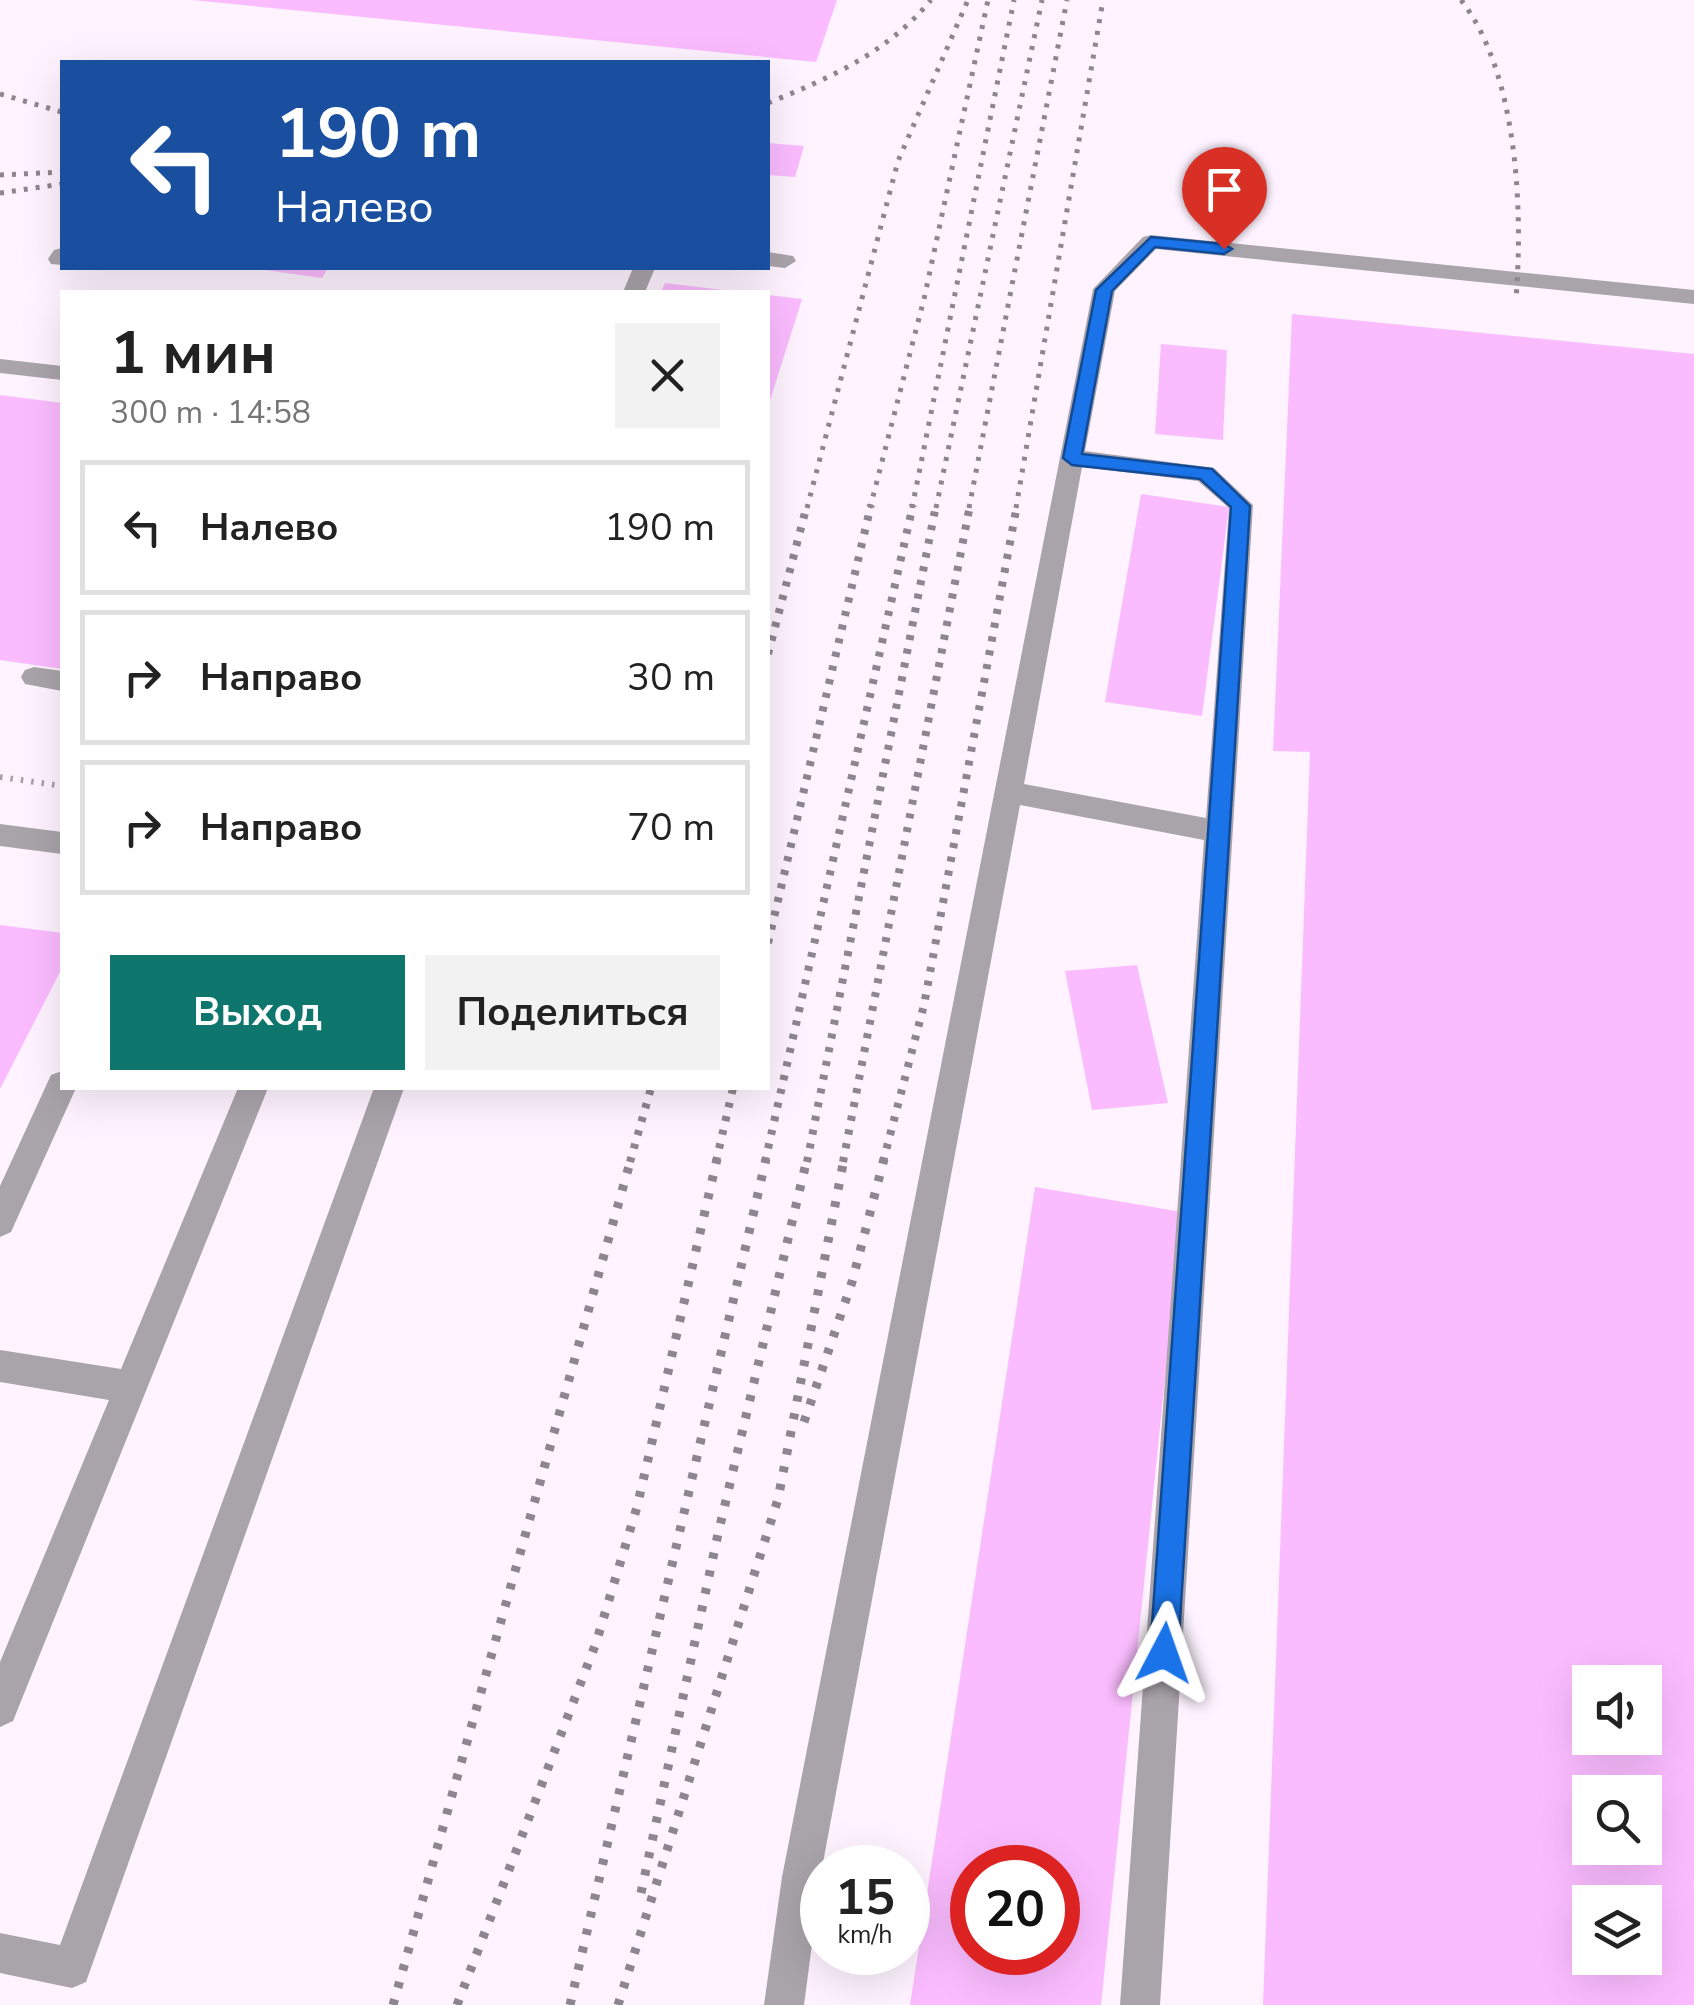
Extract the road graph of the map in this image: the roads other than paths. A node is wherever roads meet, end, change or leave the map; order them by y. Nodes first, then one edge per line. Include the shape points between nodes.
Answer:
1 (1694, 297) edge
2 (0, 366) edge
3 (60, 373) edge
4 (1072, 458) junction
5 (34, 677) dead end
6 (60, 681) edge
7 (1008, 792) junction
8 (1219, 832) junction
9 (0, 835) edge
10 (60, 842) edge
11 (60, 1088) edge
12 (252, 1090) edge
13 (388, 1090) edge
14 (0, 1222) edge
15 (0, 1366) edge
16 (131, 1387) junction
17 (0, 1708) edge
18 (0, 1953) edge
19 (784, 2005) edge
20 (1140, 2005) edge

1 - 4 lane via 1151,242 1104,290
2 - 3 lane
4 - 7 lane
4 - 8 lane via 1206,474 1241,506
5 - 6 lane
7 - 8 lane
7 - 19 lane via 802,1877
8 - 20 lane
9 - 10 lane
11 - 14 lane
12 - 16 lane
13 - 18 lane via 72,1968
15 - 16 lane
16 - 17 lane

